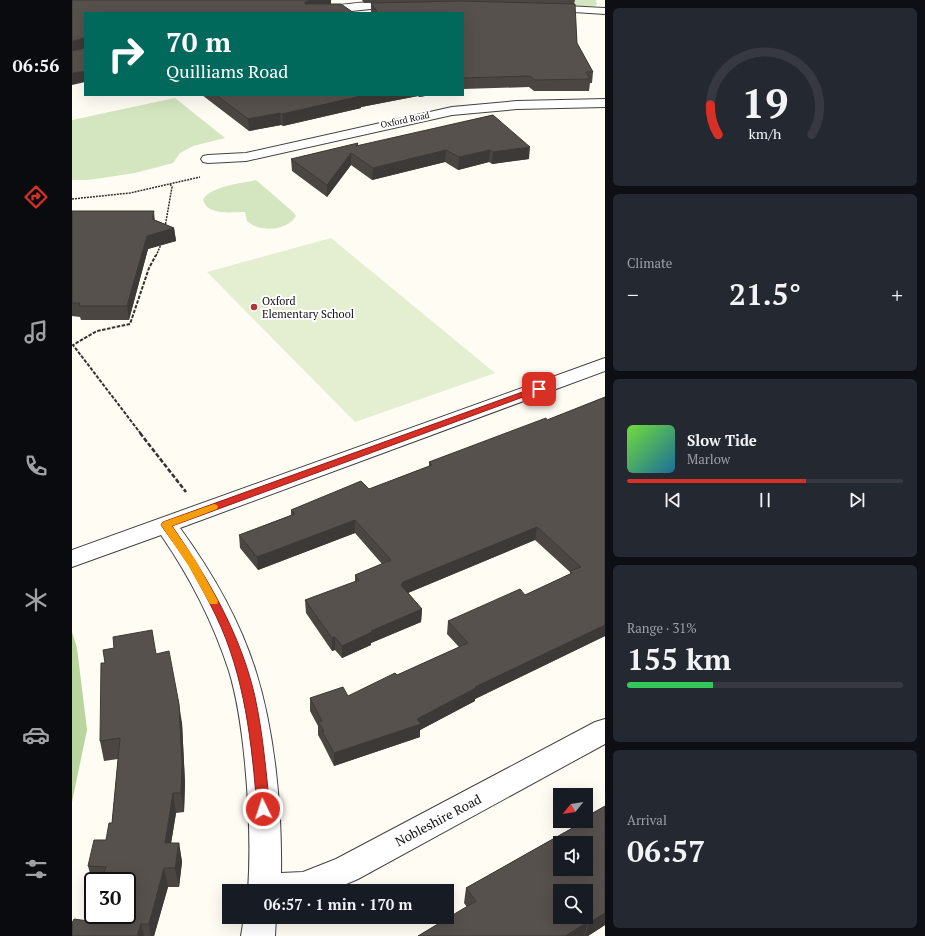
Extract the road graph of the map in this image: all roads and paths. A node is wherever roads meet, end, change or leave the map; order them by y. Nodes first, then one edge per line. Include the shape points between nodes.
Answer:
1 (411, 3) edge
2 (532, 7) edge
3 (605, 11) edge
4 (318, 12) edge
5 (605, 103) edge
6 (208, 158) dead end
7 (206, 176) dead end
8 (170, 184) junction
9 (72, 199) edge
10 (165, 232) edge
11 (163, 238) edge
12 (605, 364) edge
13 (186, 492) dead end
14 (166, 525) junction
15 (72, 559) edge
16 (605, 730) edge
17 (263, 884) edge
18 (311, 884) edge
19 (260, 924) edge
20 (258, 936) edge

1 - 4 street via 364,5
2 - 3 street
5 - 6 street, Oxford Road via 517,105 457,110 246,157
7 - 8 path
8 - 9 path via 130,193
8 - 10 path via 172,187
11 - 13 path via 149,268 130,324 97,331 73,345
12 - 14 street
14 - 15 street
14 - 17 street via 193,563 222,617 244,678 259,759 265,836
16 - 18 street, Nobleshire Road via 347,869
19 - 20 street

